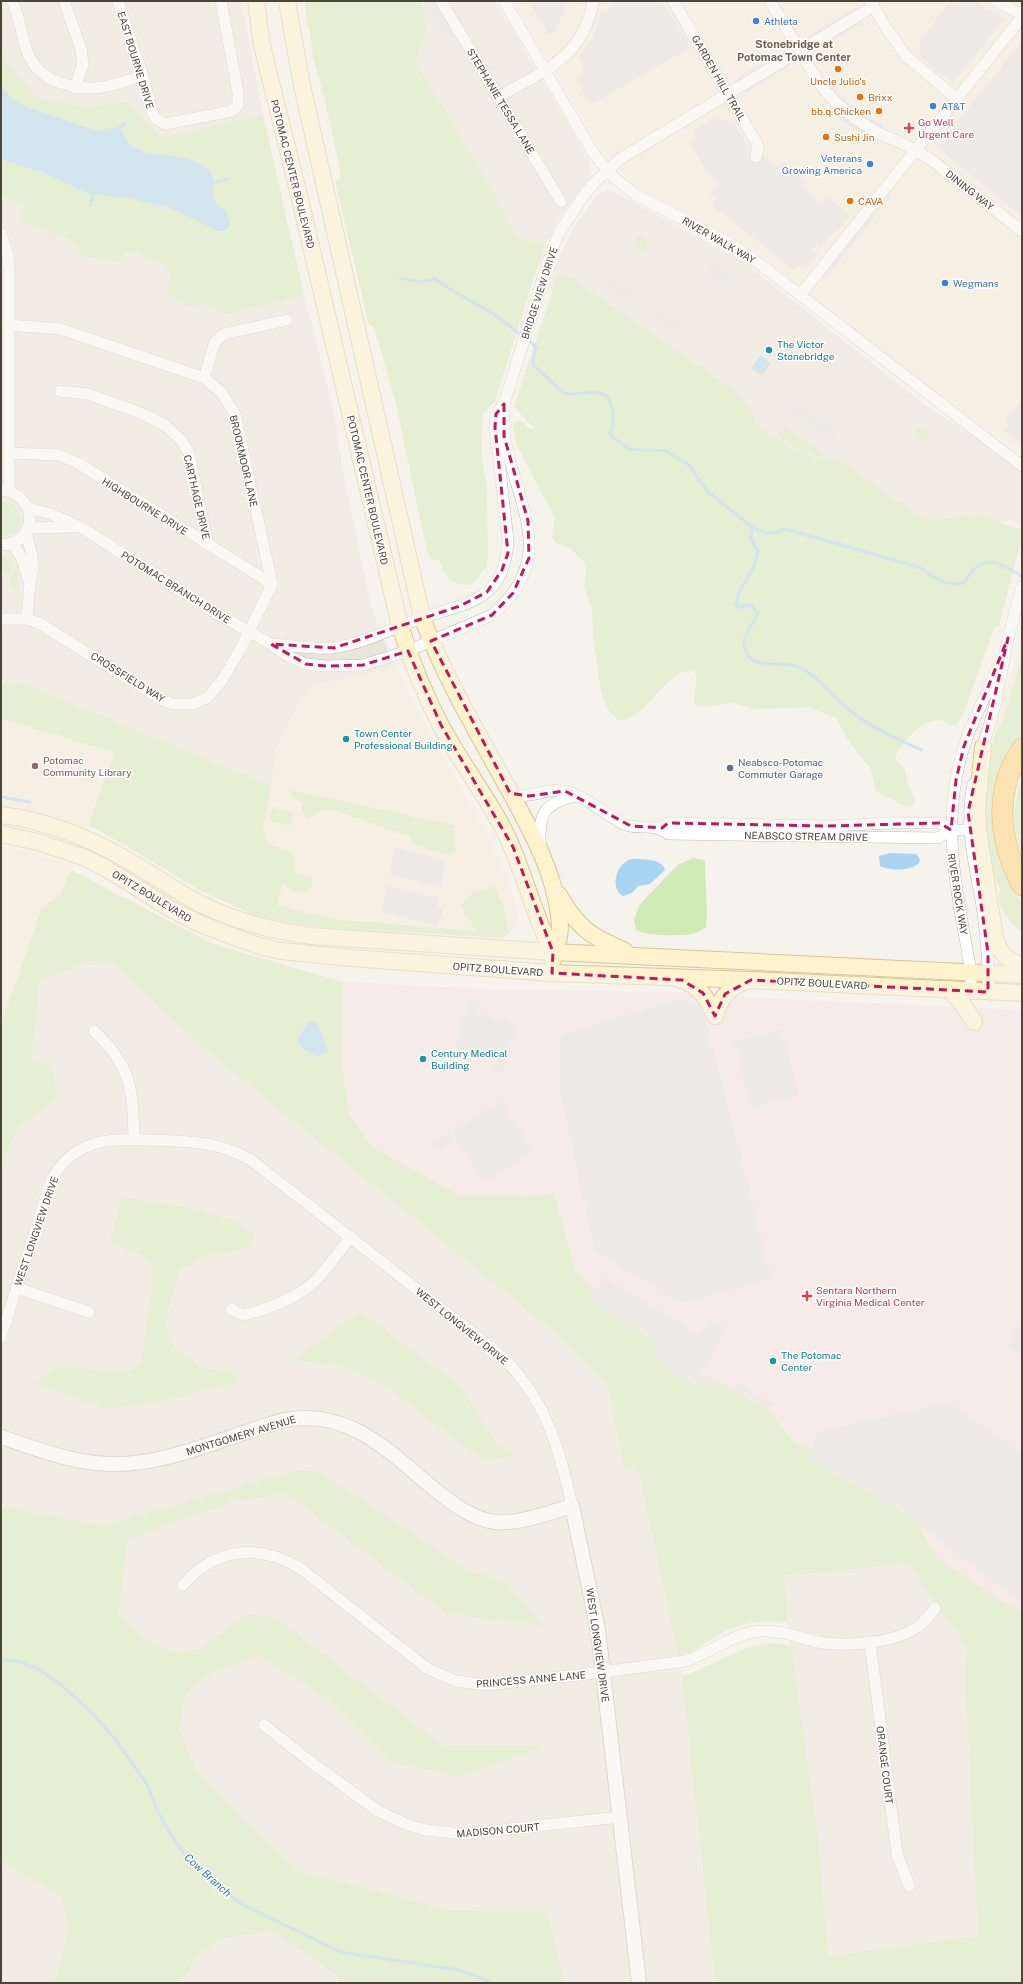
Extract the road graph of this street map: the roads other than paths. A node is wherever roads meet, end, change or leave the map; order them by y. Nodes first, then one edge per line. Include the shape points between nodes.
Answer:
1 (12, 1) edge
2 (64, 1) edge
3 (118, 1) edge
4 (221, 1) edge
5 (256, 1) edge
6 (287, 1) edge
7 (441, 1) edge
8 (504, 1) edge
9 (593, 1) edge
10 (673, 1) edge
11 (770, 1) edge
12 (996, 1) edge
13 (872, 4) edge
14 (1022, 15) edge
15 (800, 51) junction
16 (545, 70) junction
17 (143, 76) junction
18 (75, 88) junction
19 (728, 94) junction
20 (498, 97) junction
21 (958, 99) junction
22 (916, 151) junction
23 (756, 156) dead end
24 (607, 170) junction
25 (561, 202) dead end
26 (1022, 231) edge
27 (1, 234) edge
28 (800, 295) junction
29 (287, 320) dead end
30 (9, 325) junction
31 (204, 378) junction
32 (60, 391) dead end
33 (504, 404) junction
34 (10, 453) junction
35 (1022, 466) edge
36 (5, 490) edge
37 (28, 508) junction
38 (82, 528) junction
39 (27, 530) junction
40 (13, 543) junction
41 (1, 545) edge
42 (208, 545) junction
43 (30, 582) junction
44 (272, 584) junction
45 (1022, 586) edge
46 (422, 618) junction
47 (1, 619) edge
48 (26, 619) junction
49 (400, 626) junction
50 (250, 632) junction
51 (1008, 638) junction
52 (431, 641) junction
53 (271, 644) junction
54 (408, 651) junction
55 (984, 748) junction
56 (1022, 750) edge
57 (510, 793) junction
58 (576, 796) junction
59 (1, 815) edge
60 (951, 830) junction
61 (969, 830) junction
62 (1, 834) edge
63 (541, 852) junction
64 (552, 883) junction
65 (1022, 885) edge
66 (553, 952) junction
67 (634, 954) junction
68 (1022, 966) edge
69 (971, 972) junction
70 (552, 973) junction
71 (989, 973) junction
72 (1022, 975) edge
73 (670, 977) junction
74 (751, 980) junction
75 (950, 989) junction
76 (971, 991) junction
77 (988, 992) junction
78 (1022, 993) edge
79 (974, 1022) dead end
80 (94, 1031) dead end
81 (134, 1140) junction
82 (351, 1237) junction
83 (17, 1288) junction
84 (231, 1309) dead end
85 (89, 1312) dead end
86 (1, 1337) edge
87 (1, 1437) edge
88 (572, 1506) junction
89 (183, 1585) dead end
90 (935, 1608) dead end
91 (870, 1642) junction
92 (603, 1672) junction
93 (264, 1725) dead end
94 (620, 1817) junction
95 (910, 1886) dead end
96 (640, 1983) edge

1 - 18 street via 32,62 39,72
2 - 18 street via 81,49 83,64
3 - 17 street, EAST BOURNE DRIVE
4 - 17 street, EAST BOURNE DRIVE via 238,93 238,104 232,111 165,124 156,119 152,112
5 - 49 main road, POTOMAC CENTER BOULEVARD via 266,64
6 - 46 main road via 301,81
7 - 20 street, STEPHANIE TESSA LANE
8 - 16 street, RIVER WALK WAY
9 - 16 street via 588,25 578,43 566,56
10 - 19 street, GARDEN HILL TRAIL
11 - 15 street, DINING WAY
12 - 14 street
13 - 15 street, BRIDGE VIEW DRIVE
13 - 21 street via 906,56
14 - 21 street
15 - 19 street, BRIDGE VIEW DRIVE
15 - 22 street, DINING WAY via 819,84 836,103 880,134
16 - 20 street
16 - 24 street, RIVER WALK WAY via 594,154
17 - 18 street via 101,88
19 - 23 street, GARDEN HILL TRAIL via 756,142
19 - 24 street, BRIDGE VIEW DRIVE via 620,159
20 - 25 street, STEPHANIE TESSA LANE
21 - 22 street
22 - 26 street, DINING WAY via 938,165
22 - 28 street
24 - 28 street, RIVER WALK WAY via 636,195 736,247
24 - 33 street, BRIDGE VIEW DRIVE via 568,217 552,249
27 - 30 street via 8,256
28 - 35 street, RIVER WALK WAY
29 - 31 street via 224,334 215,342
30 - 31 street, BROOKMOOR LANE via 61,329
30 - 34 street
31 - 44 street, BROOKMOOR LANE via 221,392 235,414
32 - 42 street, CARTHAGE DRIVE via 88,394 143,414 165,425 181,440 188,453
33 - 46 street, BRIDGE VIEW DRIVE via 496,414 495,427 508,540 506,562 487,592 460,606
33 - 52 street via 504,436 528,521 529,558 521,579 503,606 492,615
34 - 36 street
34 - 42 street, HIGHBOURNE DRIVE via 59,456 78,463
36 - 37 street via 21,497
37 - 38 street, POTOMAC BRANCH DRIVE via 51,514
37 - 39 street via 30,518
38 - 39 street, POTOMAC BRANCH DRIVE via 56,526
38 - 50 street, POTOMAC BRANCH DRIVE
39 - 40 street
39 - 43 street via 33,569
40 - 41 street
40 - 43 street
42 - 44 street, HIGHBOURNE DRIVE
43 - 48 street
44 - 50 street
45 - 51 street, RIVER ROCK WAY
46 - 49 street, BRIDGE VIEW DRIVE
46 - 52 main road
47 - 48 street, CROSSFIELD WAY
48 - 50 street, CROSSFIELD WAY via 39,623 162,700 173,704 193,704 208,697 223,679
49 - 53 street, POTOMAC BRANCH DRIVE via 334,648
49 - 54 main road, POTOMAC CENTER BOULEVARD
50 - 53 street, POTOMAC BRANCH DRIVE
51 - 55 street, RIVER ROCK WAY
51 - 60 street, RIVER ROCK WAY via 964,746 956,780
52 - 54 street
52 - 57 main road via 453,688
53 - 54 street, POTOMAC BRANCH DRIVE via 284,654 306,664 327,666 363,666
54 - 66 main road, POTOMAC CENTER BOULEVARD via 441,725 513,847 544,935
55 - 61 street, RIVER ROCK WAY via 977,765 969,802
55 - 68 main road via 977,808 978,830 995,938 1005,957
56 - 65 highway via 1009,772 1002,798 1002,812 1007,850
57 - 58 street, NEABSCO STREAM DRIVE via 530,796 560,790
57 - 63 main road
58 - 60 street, NEABSCO STREAM DRIVE via 624,825 662,828 668,823 829,826 893,822 940,823
58 - 63 street via 555,802 543,814 540,824
59 - 66 main road, OPITZ BOULEVARD via 30,820 80,836 108,849 206,907 257,926 312,936
60 - 61 street, NEABSCO STREAM DRIVE
60 - 69 street, RIVER ROCK WAY via 951,855
61 - 71 street, RIVER ROCK WAY via 982,907
62 - 70 main road, OPITZ BOULEVARD via 38,842 83,857 198,924 256,945 307,954
63 - 64 main road
64 - 66 main road via 560,921 559,936
64 - 67 main road via 572,916 585,930 598,939
66 - 67 main road, OPITZ BOULEVARD
66 - 70 main road
67 - 69 main road, OPITZ BOULEVARD
69 - 71 main road, OPITZ BOULEVARD
69 - 76 street, RIVER ROCK WAY
70 - 73 main road, OPITZ BOULEVARD
71 - 72 main road, OPITZ BOULEVARD
71 - 77 street, RIVER ROCK WAY
73 - 74 main road, OPITZ BOULEVARD
73 - 74 main road via 689,982 702,992 715,1016 725,994 733,987
74 - 75 main road, OPITZ BOULEVARD
75 - 76 main road, OPITZ BOULEVARD
75 - 79 main road via 962,1002
76 - 77 main road, OPITZ BOULEVARD
77 - 78 main road, OPITZ BOULEVARD
80 - 81 street via 114,1052 128,1077 134,1106
81 - 82 street, WEST LONGVIEW DRIVE via 188,1141 232,1150 251,1160
81 - 83 street, WEST LONGVIEW DRIVE via 110,1140 90,1145 60,1166 51,1181
82 - 84 street via 313,1282 293,1296 271,1308 243,1315
82 - 88 street, WEST LONGVIEW DRIVE via 510,1365 538,1405 549,1426 561,1459
83 - 85 street
83 - 86 street, WEST LONGVIEW DRIVE
87 - 88 street, MONTGOMERY AVENUE via 73,1460 126,1464 160,1459 284,1420 317,1417 335,1420 358,1430 454,1504 481,1519 511,1522
88 - 92 street, WEST LONGVIEW DRIVE via 594,1610
89 - 92 street, PRINCESS ANNE LANE via 200,1568 223,1556 250,1552 265,1554 283,1559 300,1568 428,1669 456,1681 486,1685
90 - 91 street, PRINCESS ANNE LANE via 917,1628
91 - 92 street, PRINCESS ANNE LANE via 819,1642 789,1633 761,1631 736,1637 686,1661
91 - 95 street, ORANGE COURT via 897,1854
92 - 94 street, WEST LONGVIEW DRIVE
93 - 94 street, MADISON COURT via 378,1811 426,1830 463,1834
94 - 96 street, WEST LONGVIEW DRIVE

